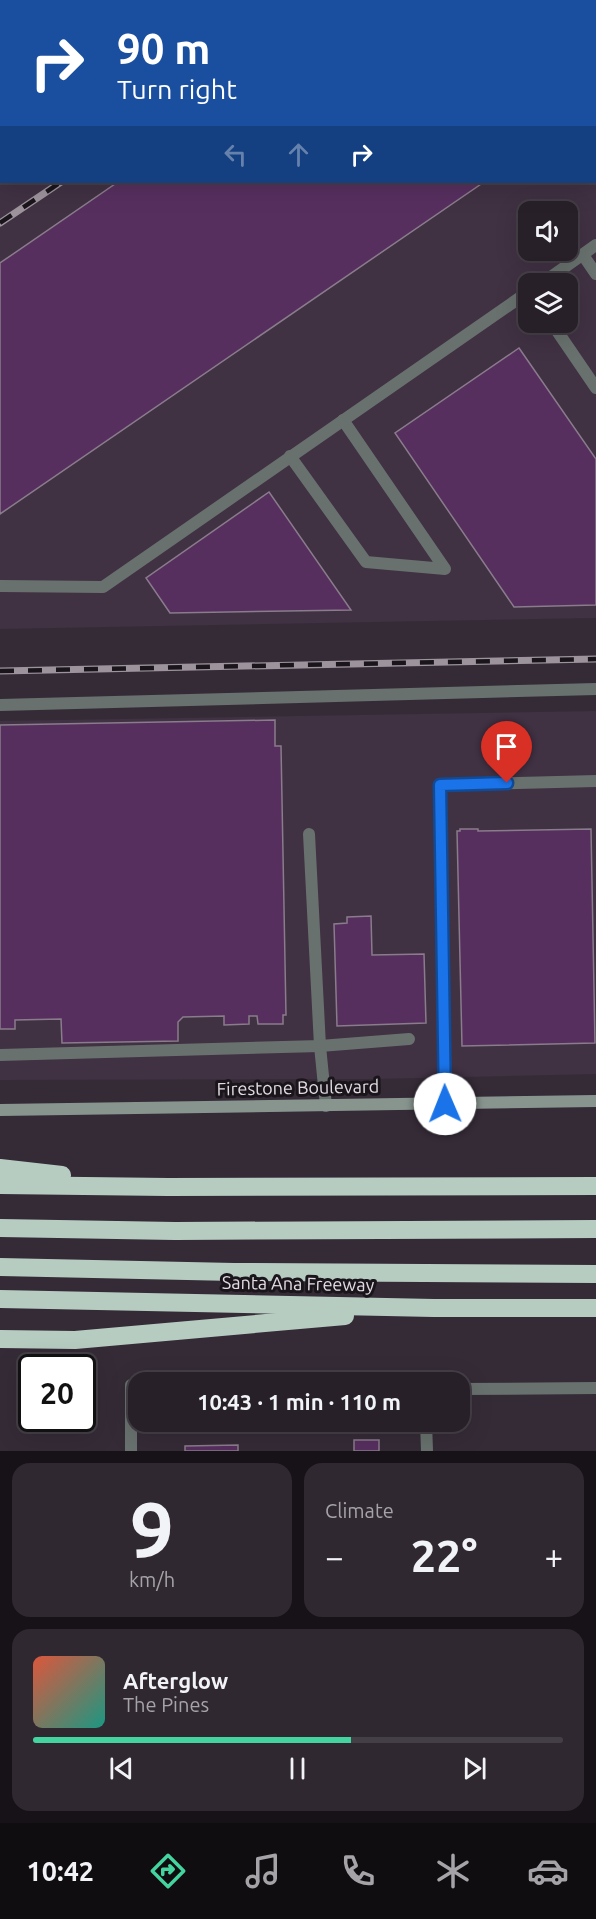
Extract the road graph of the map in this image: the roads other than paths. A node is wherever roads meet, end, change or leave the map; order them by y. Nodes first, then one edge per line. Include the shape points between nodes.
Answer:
1 (596, 245) edge
2 (583, 255) junction
3 (557, 273) edge
4 (596, 274) edge
5 (518, 299) edge
6 (558, 333) edge
7 (596, 388) edge
8 (343, 420) junction
9 (290, 456) junction
10 (0, 586) edge
11 (596, 690) edge
12 (0, 705) edge
13 (596, 781) edge
14 (309, 834) dead end
15 (409, 1039) dead end
16 (320, 1046) junction
17 (0, 1055) edge
18 (596, 1101) edge
19 (445, 1104) junction
20 (326, 1106) junction
21 (0, 1110) edge
22 (0, 1168) edge
23 (0, 1185) edge
24 (596, 1186) edge
25 (168, 1187) junction
26 (0, 1228) edge
27 (596, 1229) edge
28 (0, 1267) edge
29 (596, 1274) edge
30 (0, 1299) edge
31 (434, 1308) junction
32 (596, 1308) edge
33 (0, 1339) edge
34 (596, 1388) edge
35 (470, 1389) edge
36 (132, 1432) edge
37 (426, 1432) edge
38 (131, 1451) edge
39 (427, 1451) edge

1 - 2 street
2 - 3 street
2 - 4 street
5 - 8 street
6 - 7 street
8 - 9 street
8 - 9 street via 445,569 366,562
9 - 10 street via 103,587
11 - 12 street
13 - 19 street via 440,785
14 - 16 street
15 - 16 street
16 - 17 street
16 - 20 street
18 - 19 street, Firestone Boulevard
19 - 20 street, Firestone Boulevard
20 - 21 street, Firestone Boulevard
22 - 25 highway
23 - 25 highway
24 - 25 highway
26 - 27 highway
28 - 29 highway
30 - 31 highway, Santa Ana Freeway
31 - 32 highway, Santa Ana Freeway
31 - 33 highway via 75,1340
34 - 35 street
36 - 38 street
37 - 39 street

